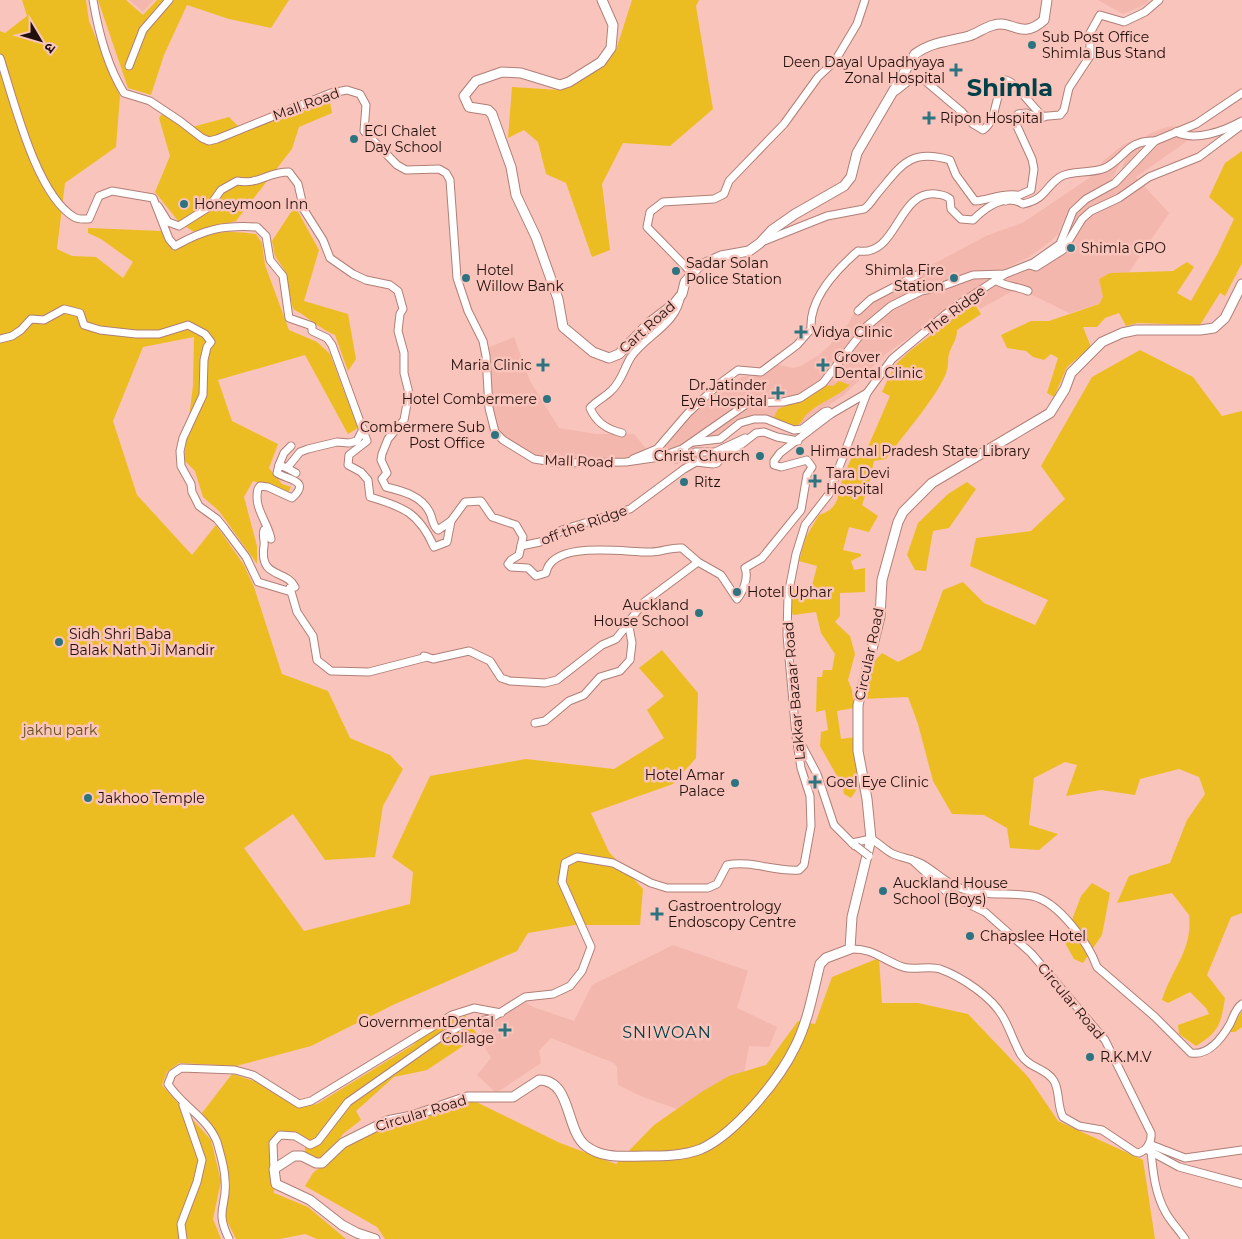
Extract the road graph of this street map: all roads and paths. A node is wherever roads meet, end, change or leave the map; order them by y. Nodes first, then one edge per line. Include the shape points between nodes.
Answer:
1 (92, 0) edge
2 (169, 0) edge
3 (602, 0) edge
4 (865, 0) edge
5 (1047, 0) edge
6 (1159, 0) edge
7 (0, 58) edge
8 (129, 66) dead end
9 (1242, 93) edge
10 (892, 94) junction
11 (1044, 117) junction
12 (1242, 121) edge
13 (1242, 125) edge
14 (1176, 132) junction
15 (1155, 142) junction
16 (1017, 195) junction
17 (1006, 201) junction
18 (158, 206) junction
19 (760, 243) junction
20 (1028, 265) junction
21 (692, 273) junction
22 (919, 274) dead end
23 (1006, 274) junction
24 (995, 280) junction
25 (1242, 284) edge
26 (1028, 290) dead end
27 (682, 294) junction
28 (858, 311) dead end
29 (0, 338) edge
30 (867, 393) junction
31 (831, 414) junction
32 (363, 428) junction
33 (622, 433) dead end
34 (756, 433) junction
35 (798, 441) junction
36 (694, 442) junction
37 (291, 446) dead end
38 (626, 462) junction
39 (279, 464) junction
40 (838, 467) joint
41 (287, 468) junction
42 (296, 473) dead end
43 (804, 504) junction
44 (451, 521) junction
45 (805, 525) junction
46 (522, 546) junction
47 (698, 562) junction
48 (290, 588) junction
49 (631, 619) junction
50 (419, 654) dead end
51 (427, 657) junction
52 (535, 723) dead end
53 (796, 736) junction
54 (871, 839) junction
55 (854, 844) junction
56 (869, 856) dead end
57 (912, 860) junction
58 (850, 949) junction
59 (1242, 1004) edge
60 (501, 1013) junction
61 (183, 1104) junction
62 (1149, 1148) junction
63 (1242, 1150) edge
64 (274, 1170) junction
65 (1242, 1184) edge
66 (183, 1239) edge
67 (229, 1239) edge
68 (375, 1239) edge
69 (1185, 1239) edge

1 - 38 street, Mall Road via 112,70 124,93 150,101 209,141 331,93 347,90 360,94 366,105 364,131 379,148 406,170 439,169 450,180 457,278 483,341 494,432 534,459 560,463
2 - 8 street via 143,30
3 - 27 main road, Cart Road via 613,25 611,48 601,62 560,85 521,73 502,72 476,81 464,96 470,107 488,110 492,114 511,167 516,195 536,237 558,299 563,327 570,334 593,352 609,358 619,354
4 - 21 street via 857,24 835,60 818,77 784,124 729,181 724,194 714,199 663,202 650,212 647,227
5 - 10 main road via 1044,20 1033,28 1015,29 994,24 969,36 921,49
6 - 11 street via 1145,12 1124,22 1100,14 1090,33 1090,56 1069,88 1064,110 1060,115
7 - 18 street via 40,176 57,202 76,218 89,219 100,196 112,191 153,198
9 - 14 street, Mall Road via 1203,120
10 - 11 street via 910,80 923,79 983,130 990,125 998,90 1006,80 1012,82
10 - 19 main road via 857,153 851,176 844,186 795,214
11 - 16 street via 1018,114 1015,122 1030,150 1034,169 1031,190
12 - 14 street via 1196,136 1183,136
13 - 20 street via 1198,157 1150,177 1091,212 1082,219 1063,250 1036,267
14 - 15 street, Mall Road
15 - 17 street via 1131,146 1102,169 1066,174 1036,201 1023,204
15 - 20 street, Mall Road via 1115,183 1080,204 1070,216 1060,244
16 - 17 street
16 - 19 street via 1006,194 975,201 956,175 950,160 927,154 896,170 864,209 827,216
17 - 38 street via 985,208 973,220 967,220 955,214 950,199 945,195 920,195 887,240 866,252 858,251 830,280 810,315 811,329 797,345 761,372 738,370 688,413 657,449
18 - 32 street via 169,239 175,246 195,234 229,226 257,227 266,236 270,260 283,276 289,318 312,326 312,331 327,338 332,345
18 - 44 street via 168,222 179,226 204,211 221,190 236,180 251,183 281,172 288,172 294,177 301,190 304,210 330,258 353,274 386,283 398,291 403,309 399,337 409,393 404,420 388,439 382,454 387,473 382,479 386,487 415,496 429,510 438,530
19 - 21 main road via 749,251 721,256
20 - 23 street, Mall Road
21 - 27 main road, Cart Road
22 - 28 street via 871,299
23 - 24 street, The Ridge
23 - 36 street, Mall Road via 973,275 921,291 891,306 867,326 823,383 800,398 748,403
24 - 26 street via 1004,286
24 - 30 street, The Ridge via 952,309 892,359
25 - 54 main road, Circular Road via 1225,318 1214,328 1136,330 1102,342 1071,374 1050,413 932,483 903,512 882,580 880,617 858,705 858,751
27 - 33 street via 680,305 667,324 631,358 627,370 611,391 590,408 595,419
29 - 48 street via 12,336 30,319 44,320 64,309 80,313 84,325 100,330 159,334 188,325 205,334 211,342 204,360 203,395 183,438 181,466 199,506 225,529 246,557 258,582 288,591
30 - 31 street, The Ridge
30 - 40 street, The Ridge
31 - 35 street, The Ridge
31 - 36 street via 824,412 802,429 794,430 766,419 747,420 720,438
32 - 41 street via 357,441 337,442 300,452
32 - 44 street via 367,441 349,455 348,465 368,480 370,497 413,514 434,547 447,542
34 - 35 street
34 - 36 street via 714,452 695,452 676,459 696,444
34 - 46 street, off the Ridge via 738,447 727,450 717,462 696,462 684,469 630,509
35 - 43 street, The Ridge via 780,453 774,465 781,467 809,462 812,468 807,475
36 - 38 street, Mall Road via 660,457
37 - 39 street
39 - 41 street
39 - 48 street via 277,473 298,483 295,496 292,498 263,486 256,493 271,539 264,530 262,552 266,565 292,582 295,587
40 - 45 street, Lakkar Bazaar Road via 829,494
41 - 42 street
43 - 45 street
43 - 47 street via 762,558 745,568 746,581 737,599 720,575
44 - 46 street via 465,502 481,502 492,517 516,525 523,537
45 - 53 street, Lakkar Bazaar Road via 788,595 787,635
46 - 47 street via 519,556 508,564 528,568 536,576 546,573 554,560 572,552 589,550 652,552 682,548
47 - 49 street via 643,602
48 - 51 street via 297,612 313,636 317,660 331,671 369,672
49 - 51 street via 616,639 557,680 545,683 501,678 490,661 469,651 440,658
49 - 52 street via 628,630 632,654 620,671 600,677 584,695 569,701 549,719
50 - 51 street
53 - 55 street via 817,774 834,825
53 - 60 street, Lakkar Bazaar Road via 810,796 812,826 804,865 799,870 783,871 738,863 727,865 717,884 708,888 667,888 613,863 577,857 565,863 562,882 590,947 582,971 570,986 552,994 524,996
54 - 55 street
54 - 57 street, Circular Road via 890,852
54 - 58 main road via 852,917
55 - 56 street, bridge
57 - 59 street via 962,889 1032,896 1048,904 1077,933 1093,955 1097,967 1155,1017 1190,1053 1198,1054 1209,1049
57 - 62 street, Circular Road via 950,895 985,912 1021,943 1097,1030 1125,1078 1151,1133
58 - 62 street, Circular Road via 864,948 903,967 939,969 984,995 1003,1015 1022,1056 1054,1081 1063,1117 1079,1126 1102,1130 1135,1152
58 - 64 main road, Circular Road via 826,958 820,964 804,1027 794,1048 760,1098 712,1142 688,1152 624,1156 595,1152 578,1139 557,1087 539,1080 513,1097 467,1097 387,1121 343,1143 322,1163 294,1156
60 - 61 street via 474,1008 452,1015 311,1101 299,1104 253,1075 235,1070 181,1068 172,1074 168,1084
60 - 64 street via 459,1026 403,1063 348,1102 318,1141 310,1144 296,1136 280,1136 273,1142
61 - 66 street via 202,1160 181,1224
61 - 67 street via 196,1114 216,1141 226,1180 220,1217
62 - 63 street via 1185,1158
62 - 65 street via 1179,1167
62 - 69 street via 1154,1179 1165,1212
64 - 68 main road via 276,1184 310,1200 357,1234

